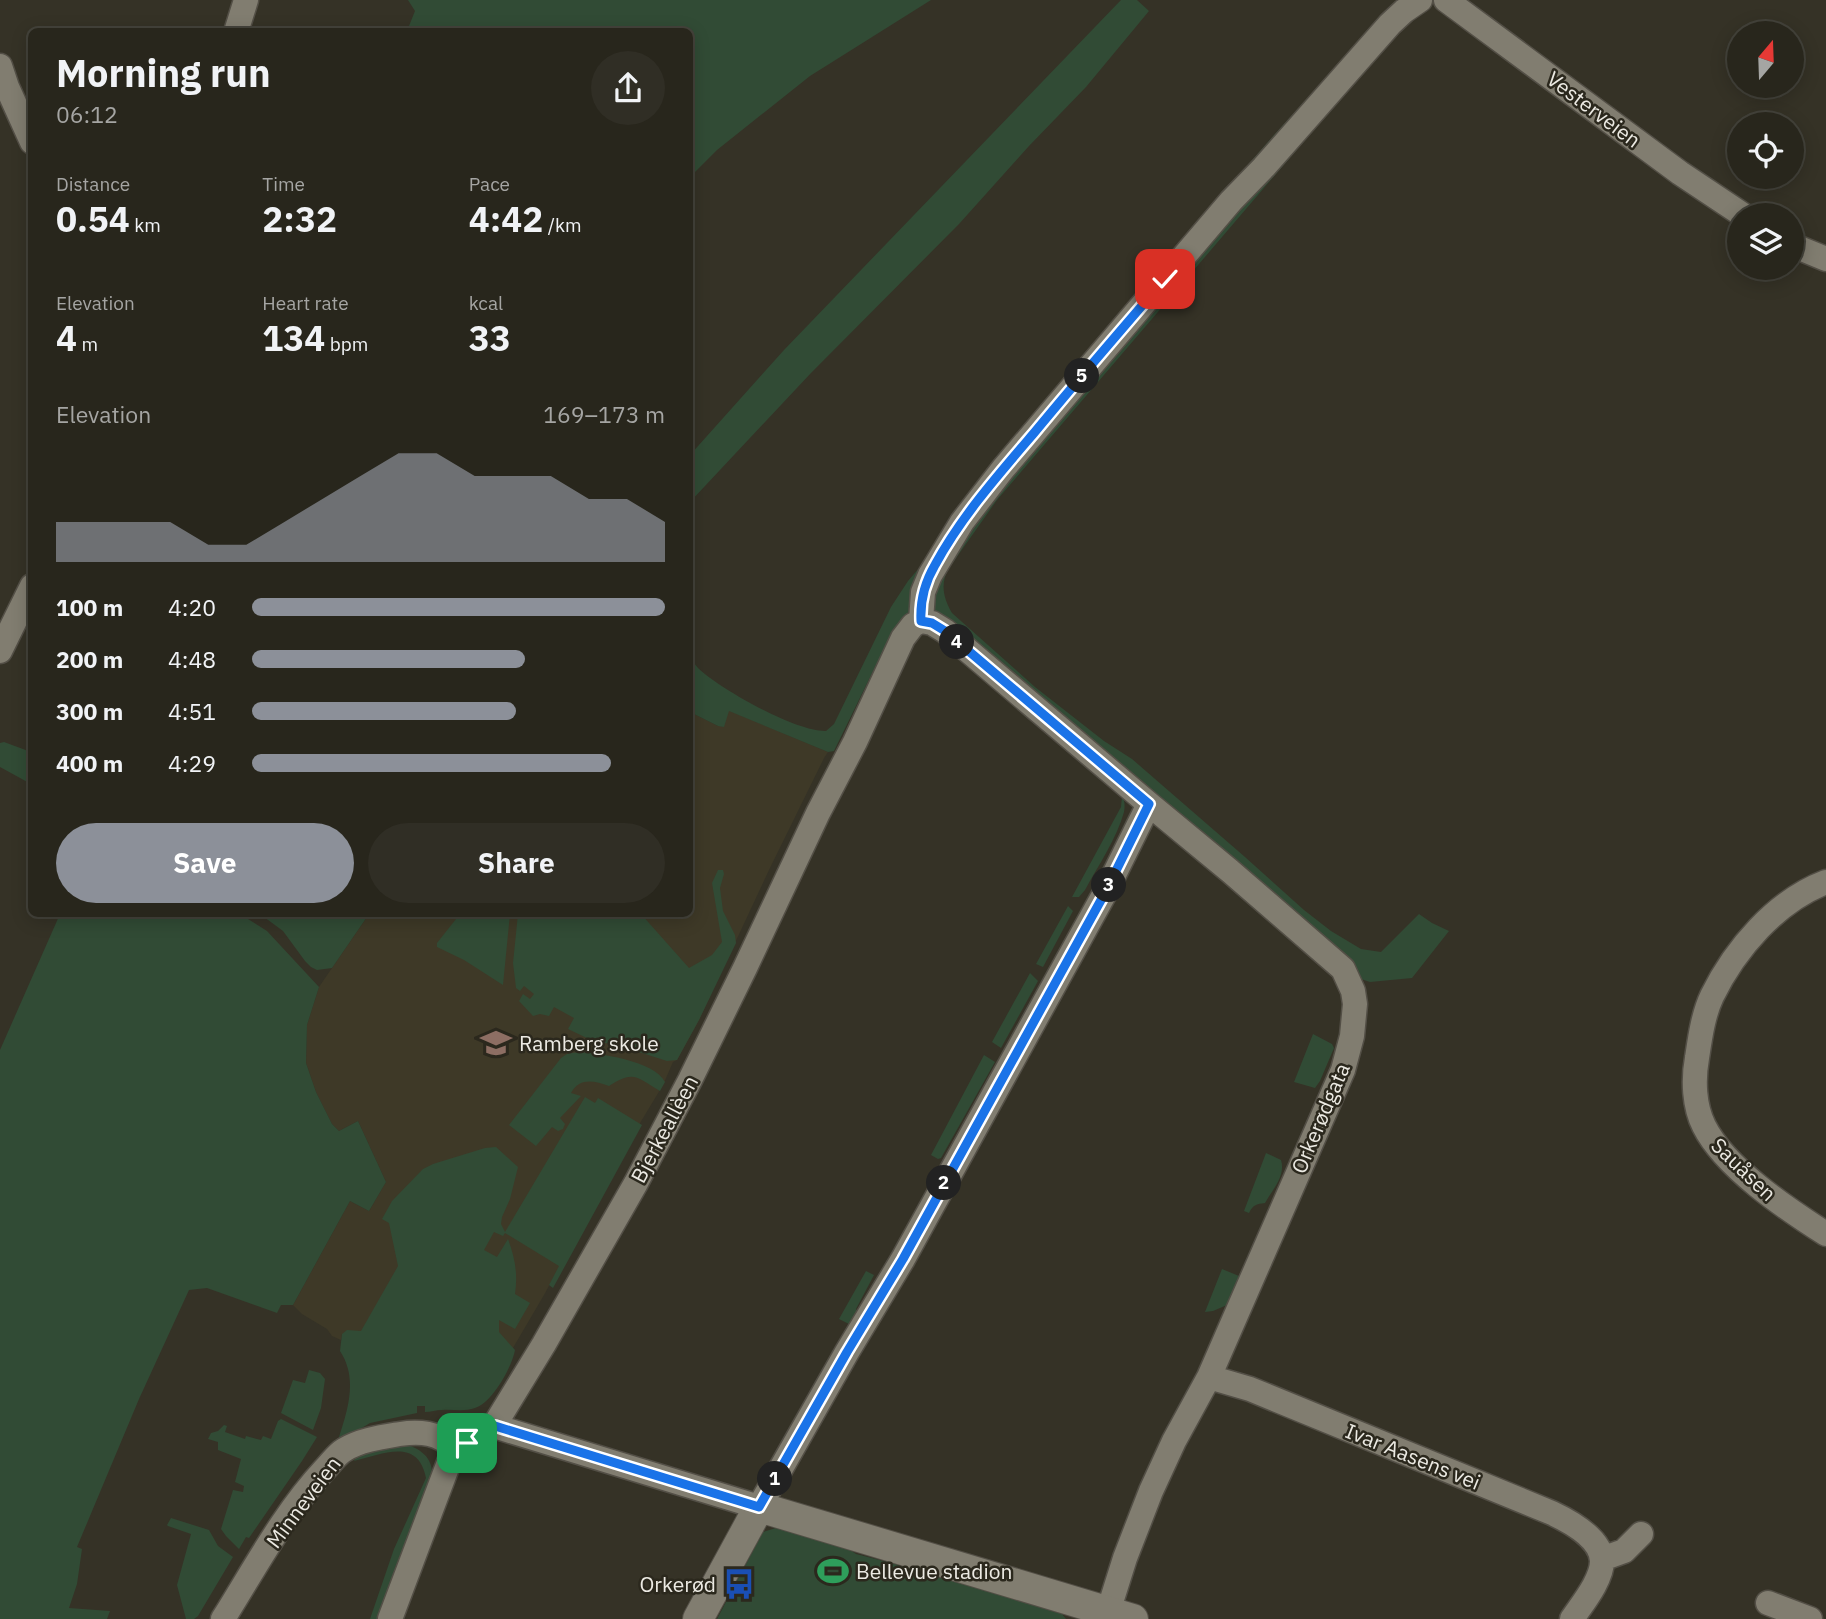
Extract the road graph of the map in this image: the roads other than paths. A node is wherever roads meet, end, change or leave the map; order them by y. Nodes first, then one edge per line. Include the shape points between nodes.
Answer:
1 (246, 0) edge
2 (1420, 0) edge
3 (1447, 0) edge
4 (237, 28) edge
5 (0, 66) edge
6 (28, 133) edge
7 (1727, 204) edge
8 (1804, 250) edge
9 (1826, 259) edge
10 (28, 594) edge
11 (921, 621) junction
12 (0, 651) edge
13 (1149, 804) junction
14 (1826, 882) edge
15 (1826, 1234) edge
16 (1209, 1377) junction
17 (495, 1426) junction
18 (454, 1449) junction
19 (759, 1507) junction
20 (1641, 1534) dead end
21 (1602, 1559) junction
22 (1768, 1602) dead end
23 (1120, 1615) edge
24 (223, 1619) edge
25 (390, 1619) edge
26 (698, 1619) edge
27 (1572, 1619) edge
28 (1810, 1619) edge

1 - 4 street
2 - 11 street via 1390,24 1231,201 1003,470 935,565 923,592
3 - 7 street, Vesterveien
5 - 6 street
8 - 9 street
10 - 12 street
11 - 13 street, Orkerødgata via 945,631
11 - 17 street, Bjerkeallèen via 903,638 636,1183
13 - 16 street, Orkerødgata via 1332,958 1348,976 1355,1004 1343,1070
13 - 19 street via 1106,891 903,1259
14 - 15 street, Sauåsen via 1786,904 1738,954 1711,998 1695,1072 1698,1112 1710,1137 1781,1204
16 - 21 street, Ivar Aasens vei via 1250,1389 1552,1513 1589,1537
16 - 23 street, Orkerødgata via 1174,1441 1125,1558
17 - 18 street, Bjerkeallèen
17 - 19 street
18 - 24 street, Minneveien via 440,1437 408,1433 374,1438 343,1450 294,1507
18 - 25 street
19 - 23 street
19 - 26 street
20 - 21 street via 1624,1551
21 - 27 street via 1590,1591
22 - 28 street

